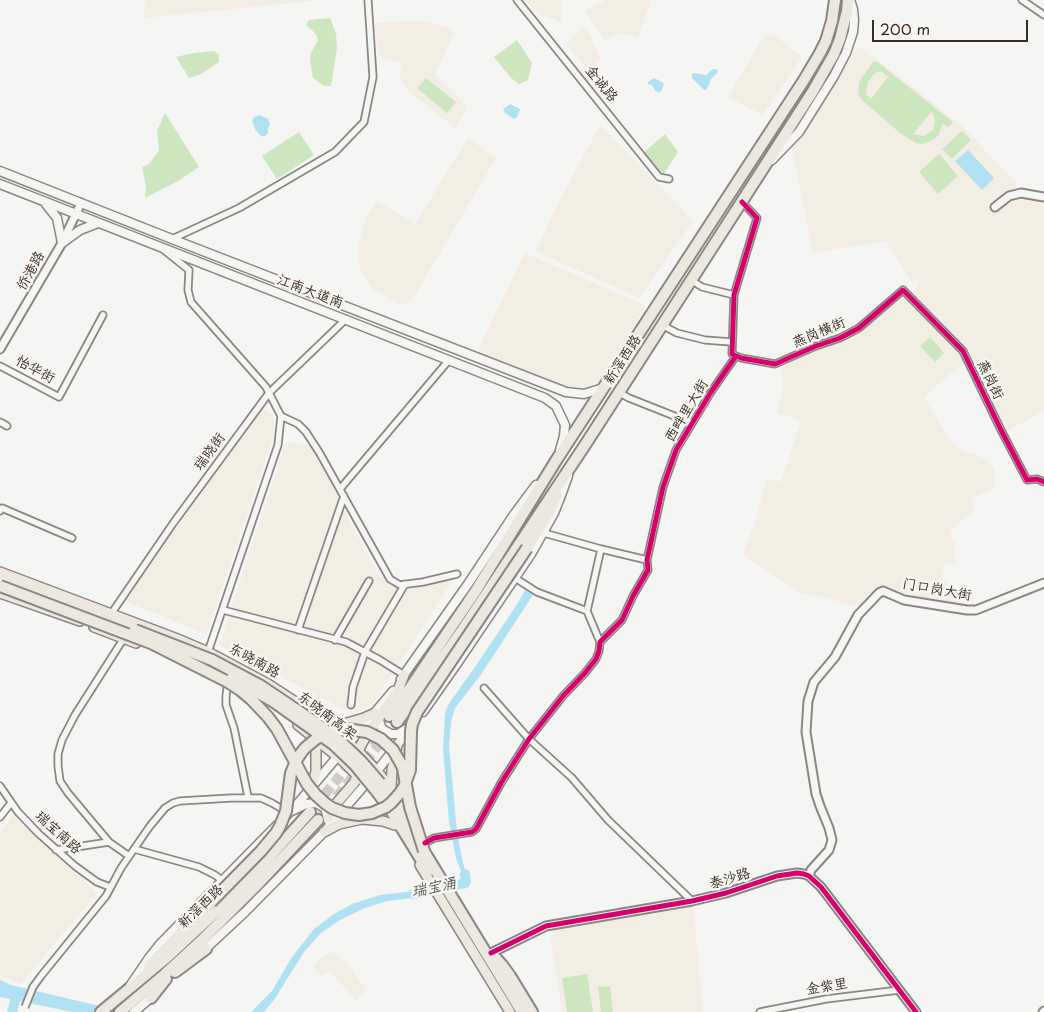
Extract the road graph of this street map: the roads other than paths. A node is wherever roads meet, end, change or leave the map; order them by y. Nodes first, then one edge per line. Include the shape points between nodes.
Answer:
1 (368, 0) edge
2 (516, 0) edge
3 (835, 0) edge
4 (849, 0) edge
5 (1022, 0) edge
6 (1044, 15) edge
7 (826, 41) junction
8 (838, 46) junction
9 (763, 169) junction
10 (0, 171) edge
11 (669, 179) dead end
12 (0, 184) edge
13 (1044, 197) edge
14 (44, 201) junction
15 (742, 202) junction
16 (80, 203) junction
17 (995, 206) dead end
18 (76, 214) junction
19 (98, 223) junction
20 (172, 239) junction
21 (62, 242) junction
22 (160, 248) junction
23 (691, 280) junction
24 (903, 290) joint
25 (734, 295) junction
26 (103, 315) dead end
27 (346, 320) junction
28 (662, 325) junction
29 (732, 342) junction
30 (0, 349) edge
31 (734, 355) junction
32 (449, 360) junction
33 (0, 366) edge
34 (603, 388) junction
35 (618, 392) junction
36 (269, 393) junction
37 (281, 416) junction
38 (0, 422) edge
39 (692, 423) junction
40 (8, 426) dead end
41 (557, 459) junction
42 (571, 465) junction
43 (1044, 482) edge
44 (340, 489) junction
45 (344, 496) junction
46 (0, 511) edge
47 (544, 533) junction
48 (72, 538) dead end
49 (601, 549) junction
50 (647, 560) junction
51 (0, 572) edge
52 (457, 574) dead end
53 (515, 578) junction
54 (0, 580) edge
55 (369, 581) dead end
56 (1044, 583) edge
57 (405, 584) junction
58 (0, 586) edge
59 (0, 592) edge
60 (222, 610) junction
61 (586, 611) junction
62 (111, 614) junction
63 (298, 630) junction
64 (124, 638) junction
65 (336, 640) junction
66 (600, 642) junction
67 (151, 643) junction
68 (208, 652) junction
69 (366, 652) junction
70 (404, 675) junction
71 (228, 680) junction
72 (484, 688) dead end
73 (351, 705) dead end
74 (385, 716) junction
75 (415, 722) junction
76 (323, 723) junction
77 (311, 735) junction
78 (529, 738) junction
79 (349, 743) junction
80 (397, 746) junction
81 (359, 752) junction
82 (337, 756) junction
83 (377, 771) junction
84 (358, 776) junction
85 (366, 784) junction
86 (0, 786) edge
87 (312, 787) junction
88 (391, 789) junction
89 (248, 797) junction
90 (11, 803) junction
91 (310, 812) tunnel mouth
92 (288, 813) junction
93 (0, 817) edge
94 (323, 819) junction
95 (395, 825) junction
96 (324, 832) junction
97 (109, 842) junction
98 (424, 847) junction
99 (134, 849) junction
100 (56, 850) junction
101 (129, 856) junction
102 (809, 876) junction
103 (223, 881) junction
104 (110, 887) junction
105 (692, 901) junction
106 (206, 949) junction
107 (491, 953) junction
108 (185, 956) junction
109 (167, 978) junction
110 (899, 990) junction
111 (126, 991) junction
112 (151, 998) junction
113 (137, 1006) edge
114 (24, 1010) edge
115 (101, 1012) edge
116 (120, 1012) edge
117 (510, 1012) edge
118 (514, 1012) edge
119 (522, 1012) edge
120 (527, 1012) edge
121 (532, 1012) edge
122 (760, 1012) edge
123 (916, 1012) edge

1 - 20 street via 373,77 364,122 335,152 239,208
2 - 11 street, 金诚路 via 659,177
3 - 7 highway, 新滘西路
4 - 8 highway, 新滘西路
4 - 9 main road via 854,14 853,32 846,53 798,132
5 - 6 street
7 - 8 street
7 - 34 highway, 新滘西路 via 804,80
8 - 9 highway, 新滘西路
9 - 15 highway, 新滘西路
10 - 16 main road, 江南大道南
12 - 14 main road, 江南大道南
13 - 17 street via 1021,193 1009,196
14 - 18 main road, 江南大道南
14 - 21 main road via 57,218
15 - 23 highway, 新滘西路
15 - 25 street via 757,218
16 - 18 street, 侨港路
16 - 20 main road, 江南大道南
18 - 19 main road, 江南大道南
18 - 21 street, 侨港路
19 - 21 main road
19 - 22 main road, 江南大道南
20 - 34 main road, 江南大道南 via 566,392 584,394
21 - 30 street, 侨港路
22 - 27 main road, 江南大道南
22 - 36 street via 189,270 191,302
23 - 25 street via 702,287
23 - 28 highway, 新滘西路
24 - 31 street, 燕岗横街 via 859,328 775,364
24 - 43 street, 燕岗街 via 963,351 1027,480
25 - 29 street
26 - 33 street, 怡华街 via 59,397
27 - 32 main road, 江南大道南
27 - 36 street, 瑞晓街
28 - 29 street via 677,333 705,340
28 - 35 highway, 新滘西路
29 - 31 street
31 - 39 street, 西畔里大街
32 - 41 main road, 江南大道南 via 552,402 565,425
32 - 44 street
34 - 41 highway, 新滘西路
35 - 39 street
35 - 42 highway, 新滘西路
36 - 37 street
36 - 62 street, 瑞晓街
37 - 44 street via 306,432
37 - 60 street via 278,445
38 - 40 street
39 - 50 street, 西畔里大街 via 671,464
41 - 70 main road via 516,512
41 - 74 highway, 新滘西路 via 475,592 415,680
42 - 47 main road
42 - 67 highway, bridge via 527,548 417,712 411,731 410,770 404,787 380,810 352,815 326,804 307,784 277,729 251,699 228,682
42 - 74 highway, 新滘西路 via 461,632
44 - 45 street
45 - 57 street via 390,579 400,585
45 - 63 street
46 - 48 street via 2,508
47 - 49 street
47 - 53 main road
49 - 50 street
49 - 61 street
50 - 66 street, 西畔里大街 via 648,570 622,620
51 - 62 main road, 东晓南路
52 - 57 street
53 - 61 street via 537,592
53 - 75 main road
54 - 98 highway, 东晓南高架, bridge via 198,654 273,693 334,736 361,761
55 - 65 street
56 - 102 street, 门口岗大街 via 976,610 904,600 883,591 858,615 835,657 814,682 808,701 806,732 815,785 832,840 829,850
57 - 69 street
58 - 67 highway, 东晓南高架, bridge
59 - 64 main road
60 - 63 street
60 - 68 street
61 - 66 street
62 - 68 main road, 东晓南路
63 - 65 street
64 - 71 main road
64 - 97 street via 75,715 58,754 60,781
65 - 69 street
66 - 78 street, 西畔里大街 via 596,659
67 - 118 highway, 东晓南高架, bridge via 204,664 254,690 333,744 355,765 393,814
68 - 76 main road, 东晓南路 via 268,684
69 - 70 street
69 - 73 street via 353,687
70 - 74 main road
71 - 77 main road
71 - 89 street via 226,705
72 - 78 street
74 - 75 main road via 379,721 382,729 391,734 398,734
74 - 76 main road via 348,723
74 - 79 main road
74 - 81 main road via 365,738
75 - 80 main road
76 - 77 main road via 319,732
76 - 79 main road, 东晓南路
77 - 82 main road
77 - 87 main road via 316,750
78 - 98 street, 西畔里大街 via 476,828 472,832 434,838
78 - 105 street
79 - 81 main road, 东晓南路
79 - 82 main road
79 - 84 main road
80 - 83 main road
80 - 88 main road
81 - 83 main road, 东晓南路
81 - 85 main road via 359,766
82 - 84 main road
82 - 87 main road
83 - 85 main road
83 - 88 main road, 东晓南路
84 - 85 main road
84 - 94 main road
85 - 95 main road
85 - 96 main road
86 - 90 street, 瑞宝南路
87 - 92 main road
88 - 98 main road, 东晓南路
89 - 92 street via 261,798
89 - 99 street via 172,803
90 - 93 street
90 - 100 street, 瑞宝南路
91 - 111 highway, 新滘西路 via 237,891 166,959
92 - 94 main road via 316,803 325,808
92 - 103 main road
94 - 96 main road
94 - 108 highway, 新滘西路
95 - 96 main road via 362,820 339,824
95 - 117 main road
96 - 106 main road
97 - 100 street
97 - 101 street
98 - 107 main road, 东晓南路
98 - 111 highway, bridge via 410,807 403,768 393,750 367,732 346,729 317,738 297,759 291,773 286,810 276,833
98 - 119 highway, 东晓南高架
99 - 101 street
99 - 103 street via 199,867
100 - 104 street, 瑞宝南路 via 90,877
101 - 104 street
102 - 105 street, 泰沙路 via 787,874
102 - 110 street via 821,887
103 - 111 main road via 161,943
104 - 114 street, bridge via 33,987
105 - 107 street, 泰沙路 via 546,926
106 - 109 highway
106 - 112 main road
107 - 120 main road, 东晓南路
107 - 121 highway
108 - 109 highway
108 - 113 highway, 新滘西路
109 - 112 highway
109 - 113 highway
110 - 122 street, 金紫里
110 - 123 street
111 - 115 highway, 新滘西路
112 - 113 main road
113 - 116 highway, 新滘西路

